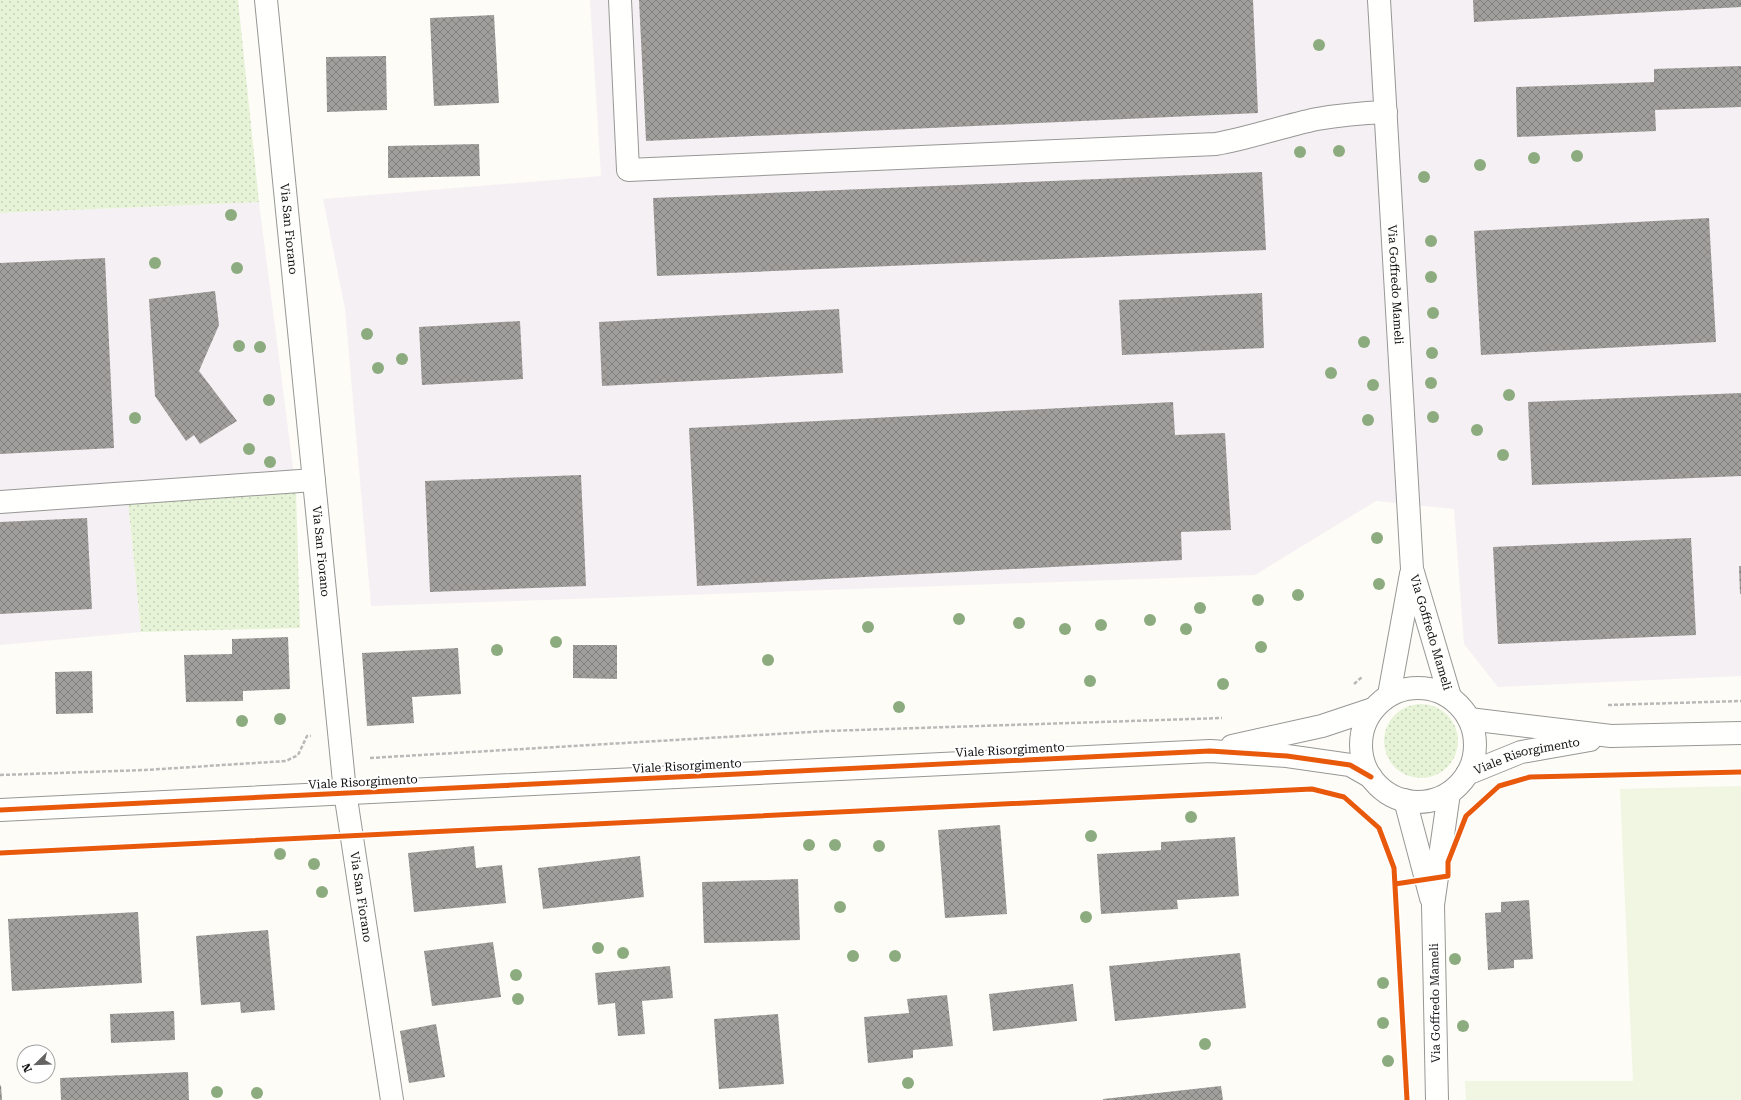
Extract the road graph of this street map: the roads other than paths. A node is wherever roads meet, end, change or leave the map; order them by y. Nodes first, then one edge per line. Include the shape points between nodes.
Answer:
1 (266, 0) edge
2 (620, 0) edge
3 (1379, 0) edge
4 (1386, 112) junction
5 (314, 480) junction
6 (0, 502) edge
7 (1412, 569) junction
8 (1450, 697) junction
9 (1381, 702) junction
10 (1469, 719) junction
11 (1741, 733) edge
12 (1610, 736) junction
13 (1210, 751) junction
14 (1467, 774) junction
15 (1371, 777) junction
16 (345, 792) junction
17 (1449, 793) junction
18 (1405, 800) junction
19 (0, 810) edge
20 (1432, 905) junction
21 (392, 1100) edge
22 (1437, 1100) edge

1 - 5 street, Via San Fiorano
2 - 4 street via 628,170 1216,144 1323,118
3 - 4 street, Via Goffredo Mameli
4 - 7 street, Via Goffredo Mameli
5 - 6 street
5 - 16 street, Via San Fiorano
7 - 8 street, Via Goffredo Mameli
7 - 9 street, Via Goffredo Mameli
8 - 9 street via 1431,689 1421,688 1401,690
8 - 10 street via 1458,703
9 - 13 street, Viale Risorgimento via 1322,726
9 - 15 street via 1366,721 1361,746 1365,766
10 - 12 street, Viale Risorgimento
10 - 14 street via 1475,746
11 - 12 street, Viale Risorgimento
12 - 14 street, Viale Risorgimento via 1521,752
13 - 15 street, Viale Risorgimento via 1287,756 1350,765
13 - 16 street, Viale Risorgimento
14 - 17 street
15 - 18 street via 1385,791
16 - 19 street, Viale Risorgimento
16 - 21 street, Via San Fiorano
17 - 18 street via 1424,802
17 - 20 street, Via Goffredo Mameli
18 - 20 street, Via Goffredo Mameli
20 - 22 street, Via Goffredo Mameli

